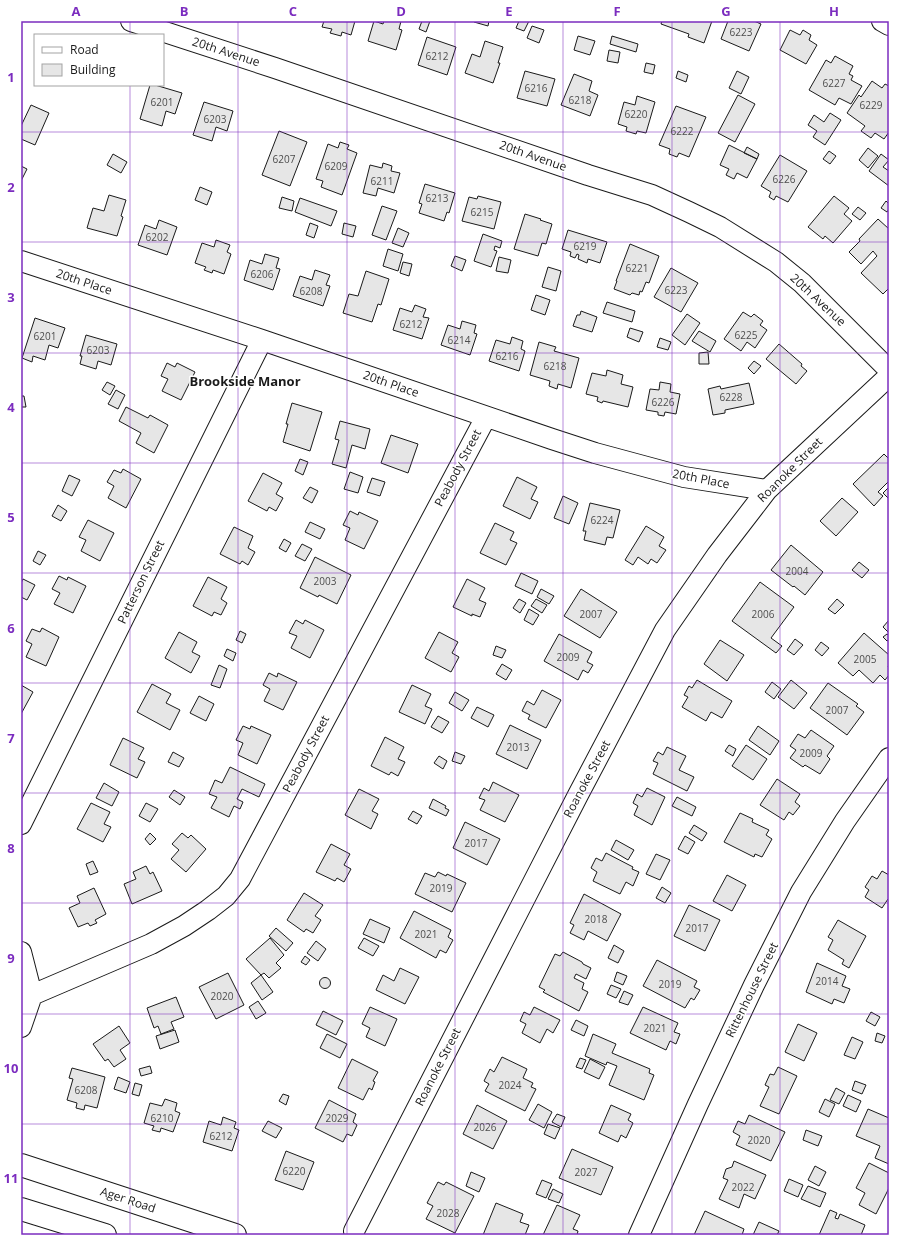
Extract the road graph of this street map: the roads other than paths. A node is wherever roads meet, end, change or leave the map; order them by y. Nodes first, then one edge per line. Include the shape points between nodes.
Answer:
1 (131, 21) edge
2 (882, 21) edge
3 (889, 25) edge
4 (21, 261) edge
5 (262, 340) junction
6 (889, 370) edge
7 (889, 376) edge
8 (486, 417) junction
9 (767, 490) junction
10 (889, 758) edge
11 (21, 824) edge
12 (21, 952) edge
13 (32, 996) junction
14 (21, 1027) edge
15 (21, 1165) edge
16 (21, 1209) edge
17 (354, 1231) dead end
18 (105, 1235) edge
19 (234, 1235) edge
20 (639, 1235) edge

1 - 6 street, 20th Avenue via 652,195 683,209 720,227 776,262 802,283
2 - 3 street
4 - 5 street, 20th Place
5 - 8 street, 20th Place
5 - 11 street, Patterson Street
7 - 9 street, Roanoke Street
8 - 9 street, 20th Place via 595,453 676,475
8 - 13 street, Peabody Street via 240,879 226,896 184,926 151,944
9 - 17 street, Roanoke Street via 717,555 665,630
10 - 20 street, Rittenhouse Street via 845,821 801,892 694,1111
12 - 13 street
13 - 14 street
15 - 19 main road, Ager Road
16 - 18 main road

